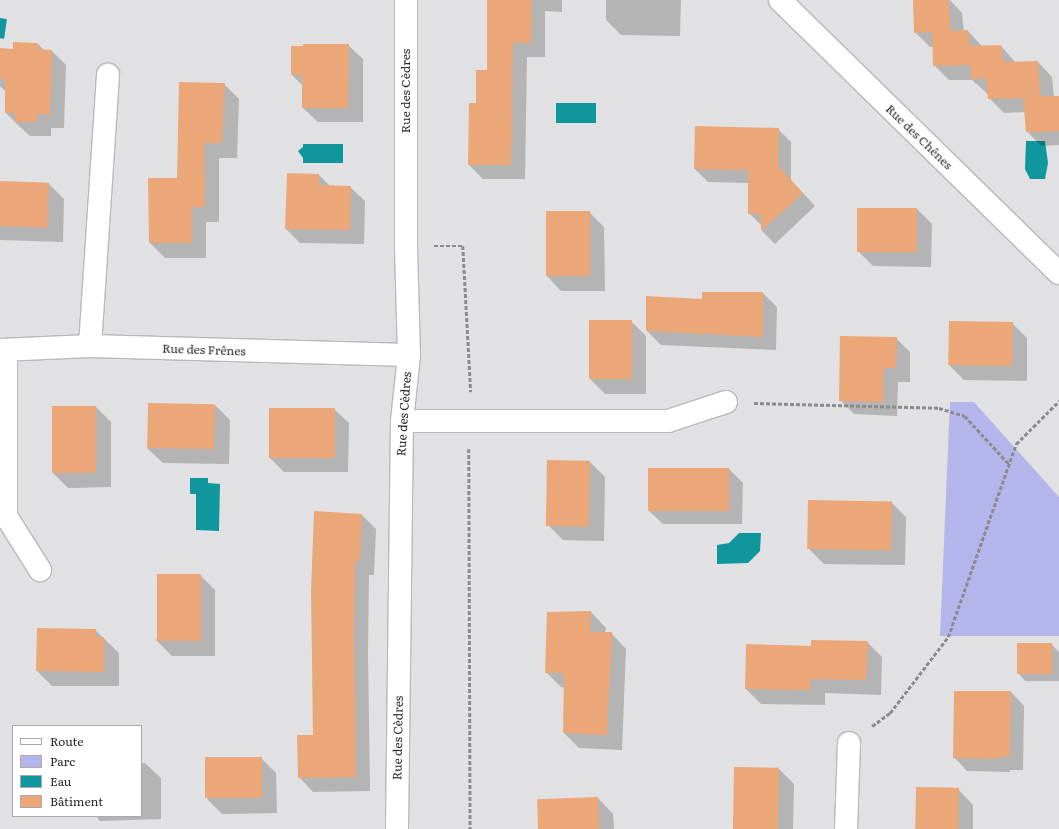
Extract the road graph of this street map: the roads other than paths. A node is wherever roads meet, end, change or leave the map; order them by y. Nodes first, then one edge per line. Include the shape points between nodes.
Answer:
1 (406, 0) edge
2 (780, 0) edge
3 (108, 75) dead end
4 (1059, 273) edge
5 (90, 346) junction
6 (3, 350) edge
7 (409, 355) junction
8 (726, 402) road end
9 (402, 421) junction
10 (40, 570) dead end
11 (849, 743) road end
12 (397, 829) edge
13 (846, 829) edge

1 - 7 street, Rue des Cèdres via 406,245
2 - 4 street, Rue des Chênes
3 - 5 street
5 - 6 street, Rue des Frênes
5 - 7 street, Rue des Frênes
6 - 10 street via 6,516
7 - 9 street, Rue des Cèdres
8 - 9 street via 668,421
9 - 12 street, Rue des Cèdres
11 - 13 street

